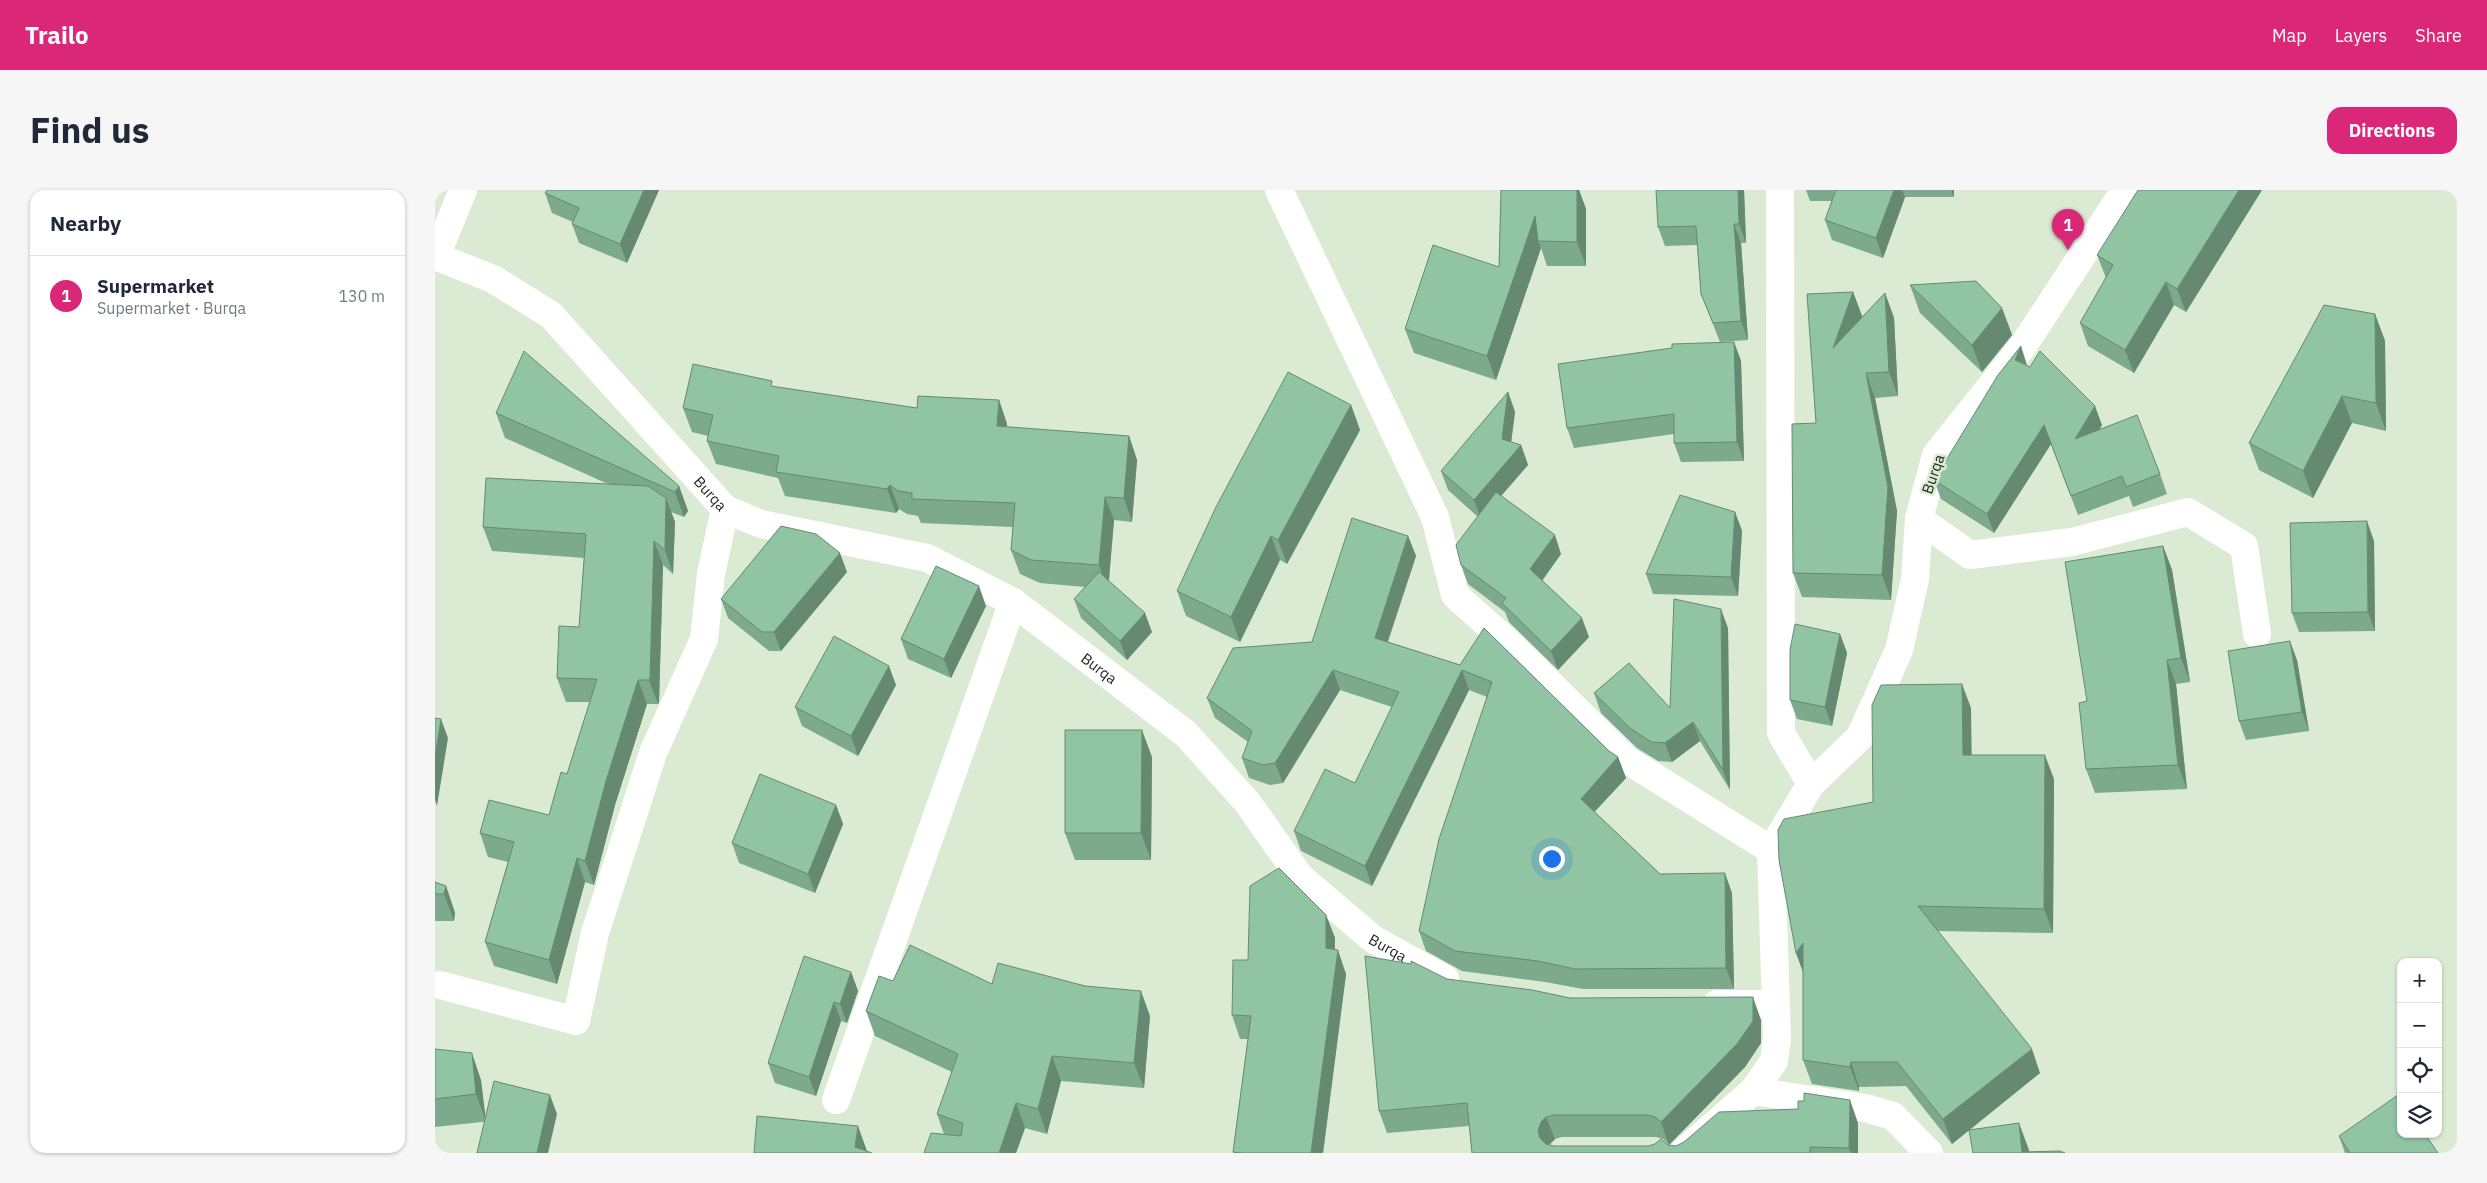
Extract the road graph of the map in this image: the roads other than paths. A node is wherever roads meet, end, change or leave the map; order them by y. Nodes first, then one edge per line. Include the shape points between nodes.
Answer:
1 (463, 190) edge
2 (1279, 190) edge
3 (1780, 190) edge
4 (2125, 190) edge
5 (435, 256) edge
6 (725, 509) junction
7 (1919, 519) junction
8 (1013, 602) junction
9 (2257, 634) dead end
10 (1811, 784) junction
11 (1771, 850) junction
12 (440, 985) dead end
13 (1467, 987) edge
14 (1688, 1004) edge
15 (1775, 1004) junction
16 (1753, 1091) junction
17 (836, 1100) dead end
18 (1683, 1153) edge
19 (1929, 1153) edge

1 - 5 street, Burqa
2 - 11 street via 1435,517 1455,595 1511,645 1627,760
3 - 10 street via 1781,733
4 - 7 street, Burqa via 2023,346 1936,455
5 - 6 street, Burqa via 493,279 551,315
6 - 8 street, Burqa via 761,524 927,558
6 - 12 street via 711,574 704,639 653,753 595,933 576,1021
7 - 9 street via 1971,555 2072,542 2187,512 2245,546
7 - 10 street, Burqa via 1915,579 1899,650 1860,737
8 - 13 street, Burqa via 1185,734 1247,802 1300,877 1373,939 1457,986
8 - 17 street
10 - 11 street, Burqa
11 - 15 street
14 - 15 street
15 - 16 street via 1777,1039 1774,1061
16 - 18 street
16 - 19 street via 1865,1108 1893,1116

